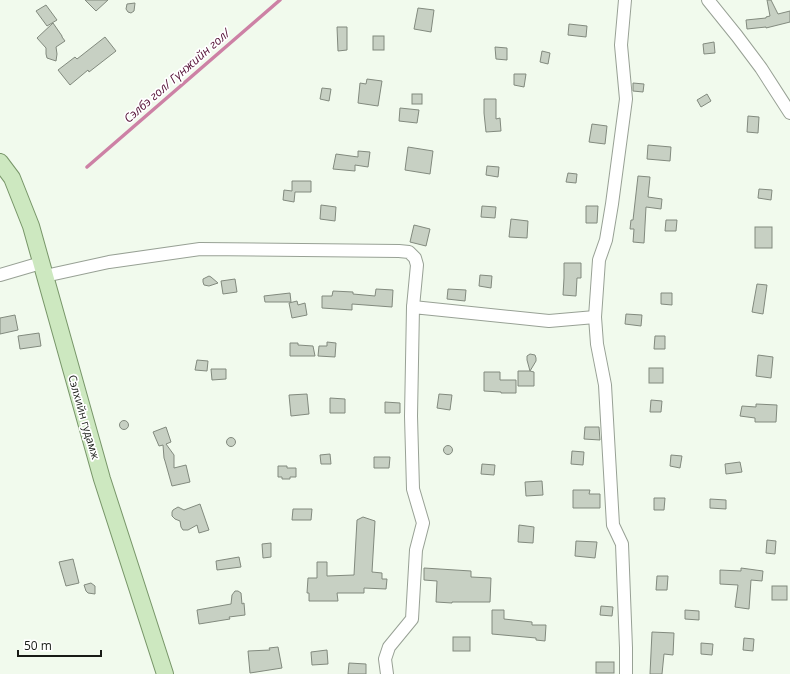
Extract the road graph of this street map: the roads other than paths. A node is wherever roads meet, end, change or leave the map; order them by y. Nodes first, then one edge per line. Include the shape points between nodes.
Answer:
1 (625, 0) edge
2 (708, 0) edge
3 (790, 113) edge
4 (0, 162) edge
5 (43, 269) junction
6 (0, 275) edge
7 (413, 307) junction
8 (595, 317) junction
9 (165, 674) edge
10 (388, 674) edge
11 (626, 674) edge

1 - 8 street via 621,45 626,99 606,240 599,260
2 - 3 street via 756,62
4 - 5 main road, Сэлхийн гудамж via 12,178 31,226
5 - 6 street
5 - 7 street via 200,249 410,252 417,265
5 - 9 main road, Сэлхийн гудамж via 102,479
7 - 8 street via 549,321
7 - 10 street via 413,489 423,523 416,550 412,619 389,647 385,659
8 - 11 street via 605,385 613,525 622,544

